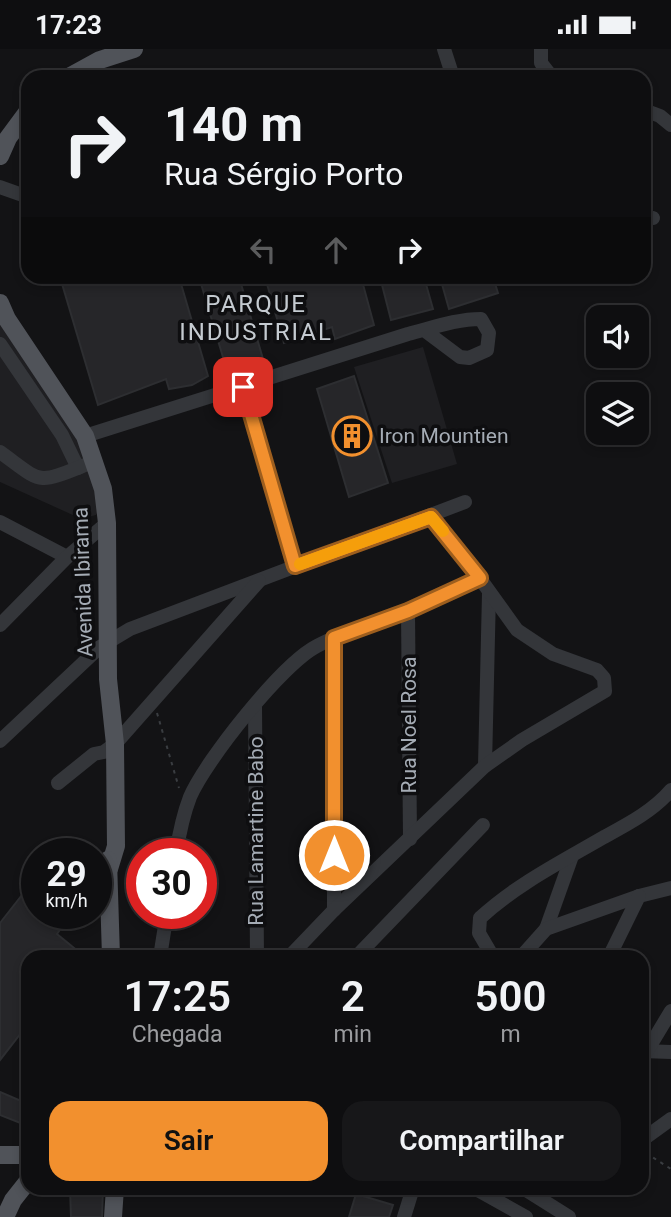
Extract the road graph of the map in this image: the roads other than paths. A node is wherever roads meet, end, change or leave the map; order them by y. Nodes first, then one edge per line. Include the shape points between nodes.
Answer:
1 (129, 49) edge
2 (444, 49) edge
3 (541, 49) edge
4 (82, 70) edge
5 (451, 70) edge
6 (546, 70) edge
7 (651, 113) edge
8 (21, 120) edge
9 (671, 125) edge
10 (0, 156) edge
11 (0, 187) edge
12 (21, 194) edge
13 (0, 303) edge
14 (424, 330) dead end
15 (0, 344) edge
16 (243, 387) junction
17 (85, 436) junction
18 (0, 452) edge
19 (95, 461) junction
20 (78, 468) junction
21 (465, 502) dead end
22 (431, 517) junction
23 (0, 522) edge
24 (107, 523) junction
25 (66, 557) junction
26 (295, 566) junction
27 (480, 578) junction
28 (260, 580) junction
29 (489, 593) junction
30 (408, 611) junction
31 (0, 625) edge
32 (334, 638) junction
33 (108, 641) junction
34 (255, 705) junction
35 (0, 741) edge
36 (109, 748) junction
37 (485, 766) junction
38 (58, 783) dead end
39 (671, 790) edge
40 (483, 825) dead end
41 (180, 838) edge
42 (410, 839) junction
43 (572, 856) junction
44 (671, 888) edge
45 (639, 896) junction
46 (334, 910) junction
47 (164, 929) edge
48 (546, 929) junction
49 (111, 950) edge
50 (161, 950) edge
51 (257, 950) edge
52 (296, 950) edge
53 (363, 950) edge
54 (489, 950) edge
55 (527, 950) edge
56 (612, 950) edge
57 (671, 1011) edge
58 (649, 1045) edge
59 (649, 1051) edge
60 (671, 1052) edge
61 (671, 1119) edge
62 (649, 1135) edge
63 (0, 1155) edge
64 (21, 1155) edge
65 (21, 1190) edge
66 (115, 1195) edge
67 (411, 1195) edge
68 (487, 1195) edge
69 (534, 1195) edge
70 (5, 1215) edge
71 (113, 1217) edge
72 (404, 1217) edge
73 (526, 1217) edge
74 (569, 1217) edge

1 - 4 main road
2 - 5 street
3 - 6 street via 541,63
7 - 9 street
8 - 10 main road
11 - 12 street
13 - 17 main road, Avenida Ibirama
14 - 16 street
15 - 20 street via 66,442
16 - 17 street
16 - 26 street
17 - 19 main road, Avenida Ibirama
18 - 20 street via 35,478
19 - 20 street
19 - 24 main road, Avenida Ibirama
21 - 22 street
22 - 26 street
22 - 27 street
23 - 25 street
24 - 25 street
24 - 33 main road, Avenida Ibirama
25 - 31 street
26 - 28 street
27 - 29 street
27 - 30 street
28 - 33 street via 158,617
28 - 36 street
29 - 37 street
29 - 37 street via 517,630 552,654 597,670 606,685 602,695
30 - 32 street
30 - 42 street, Rua Noel Rosa
32 - 34 street via 296,660
32 - 46 street
33 - 35 street
33 - 36 main road, Avenida Ibirama via 104,713
34 - 41 street via 206,768 186,809
34 - 51 street, Rua Lamartine Babo
36 - 38 street via 94,754
36 - 49 main road, Avenida Ibirama via 105,846 110,869
37 - 42 street
39 - 43 street via 637,818
40 - 53 street
42 - 46 street
43 - 48 street
43 - 54 street via 480,918 479,933
44 - 45 street
45 - 48 street
45 - 56 street
46 - 52 street
47 - 50 street
48 - 55 street
57 - 58 street
59 - 60 street
61 - 62 street
63 - 64 main road
65 - 70 main road
66 - 71 main road
67 - 72 street
68 - 73 street
69 - 74 street

